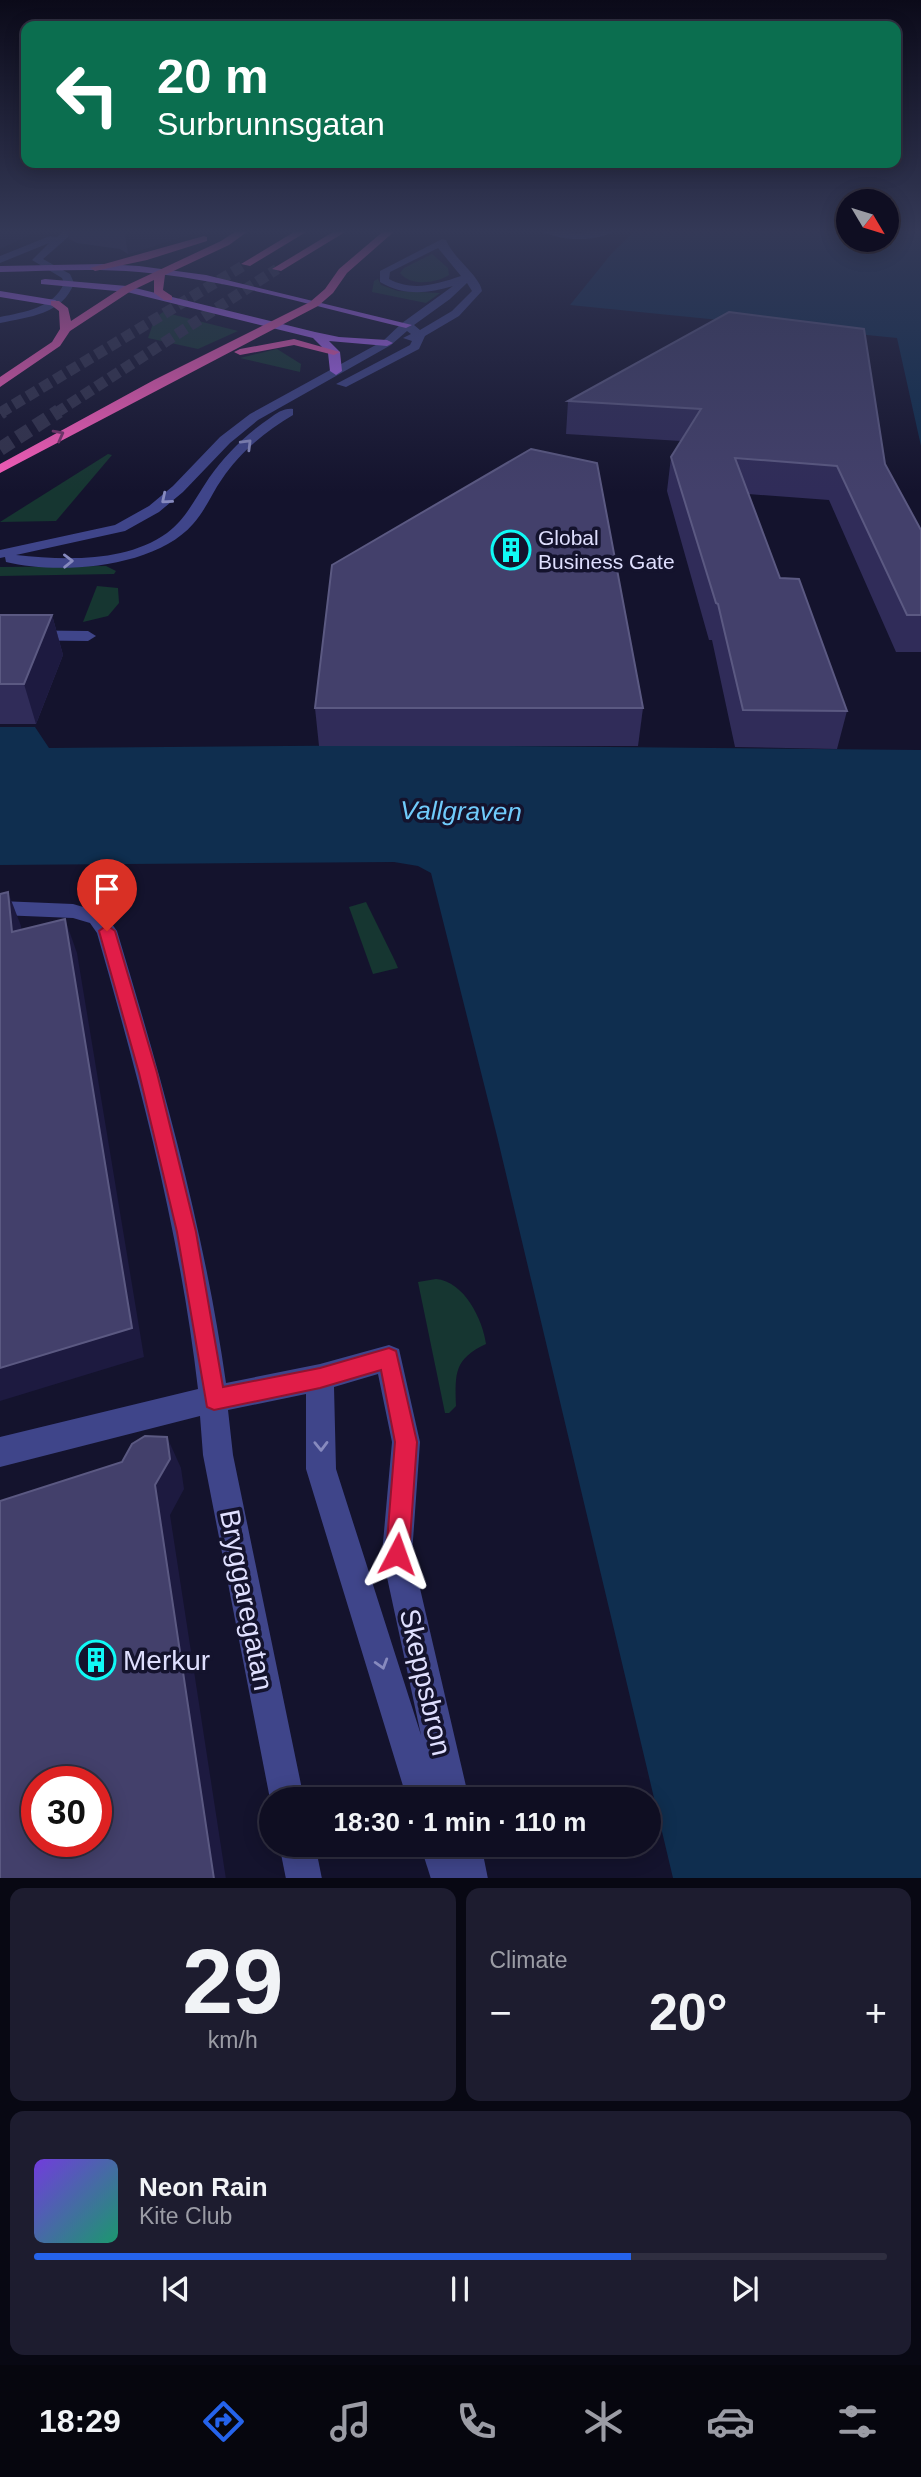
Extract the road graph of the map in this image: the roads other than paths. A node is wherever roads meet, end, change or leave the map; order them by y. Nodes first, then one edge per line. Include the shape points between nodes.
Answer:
1 (65, 317) edge
2 (85, 317) edge
3 (245, 317) edge
4 (290, 317) edge
5 (369, 317) edge
6 (419, 317) edge
7 (449, 317) edge
8 (276, 324) junction
9 (406, 325) junction
10 (66, 329) junction
11 (426, 332) junction
12 (315, 335) junction
13 (387, 343) junction
14 (334, 352) junction
15 (210, 358) junction
16 (337, 371) junction
17 (0, 383) edge
18 (0, 469) edge
19 (0, 555) edge
20 (0, 635) edge
21 (88, 636) dead end
22 (0, 908) edge
23 (320, 1378) junction
24 (214, 1399) junction
25 (0, 1452) edge
26 (286, 1787) edge
27 (420, 1787) edge
28 (449, 1787) edge
29 (300, 1857) edge
30 (442, 1857) edge
31 (466, 1857) edge
32 (304, 1878) edge
33 (449, 1878) edge
34 (470, 1878) edge

1 - 10 highway
2 - 10 highway
3 - 8 main road
4 - 8 highway
5 - 9 main road
6 - 9 street
7 - 11 street
8 - 12 main road
8 - 15 highway
9 - 11 street
9 - 13 street
10 - 17 highway via 56,344
11 - 13 street
19 -> 11 street via 32,562 79,561 123,556 160,543 187,522 225,466 257,434 281,416 415,347
12 - 13 main road
12 - 14 main road
13 - 16 street
14 - 15 highway via 294,342
14 - 16 main road
18 -> 15 highway
16 -> 19 street via 254,417 155,509 120,528
20 - 21 street
22 - 24 street, Bryggaregatan via 73,911 97,918 107,931 187,1232
23 - 24 street
23 -> 27 street, Skeppsbron via 321,1469
23 - 28 street, Skeppsbron via 389,1358 406,1442 397,1554
24 - 25 street
24 - 26 street, Bryggaregatan via 218,1455
29 - 32 street
30 - 33 street
31 - 34 street

